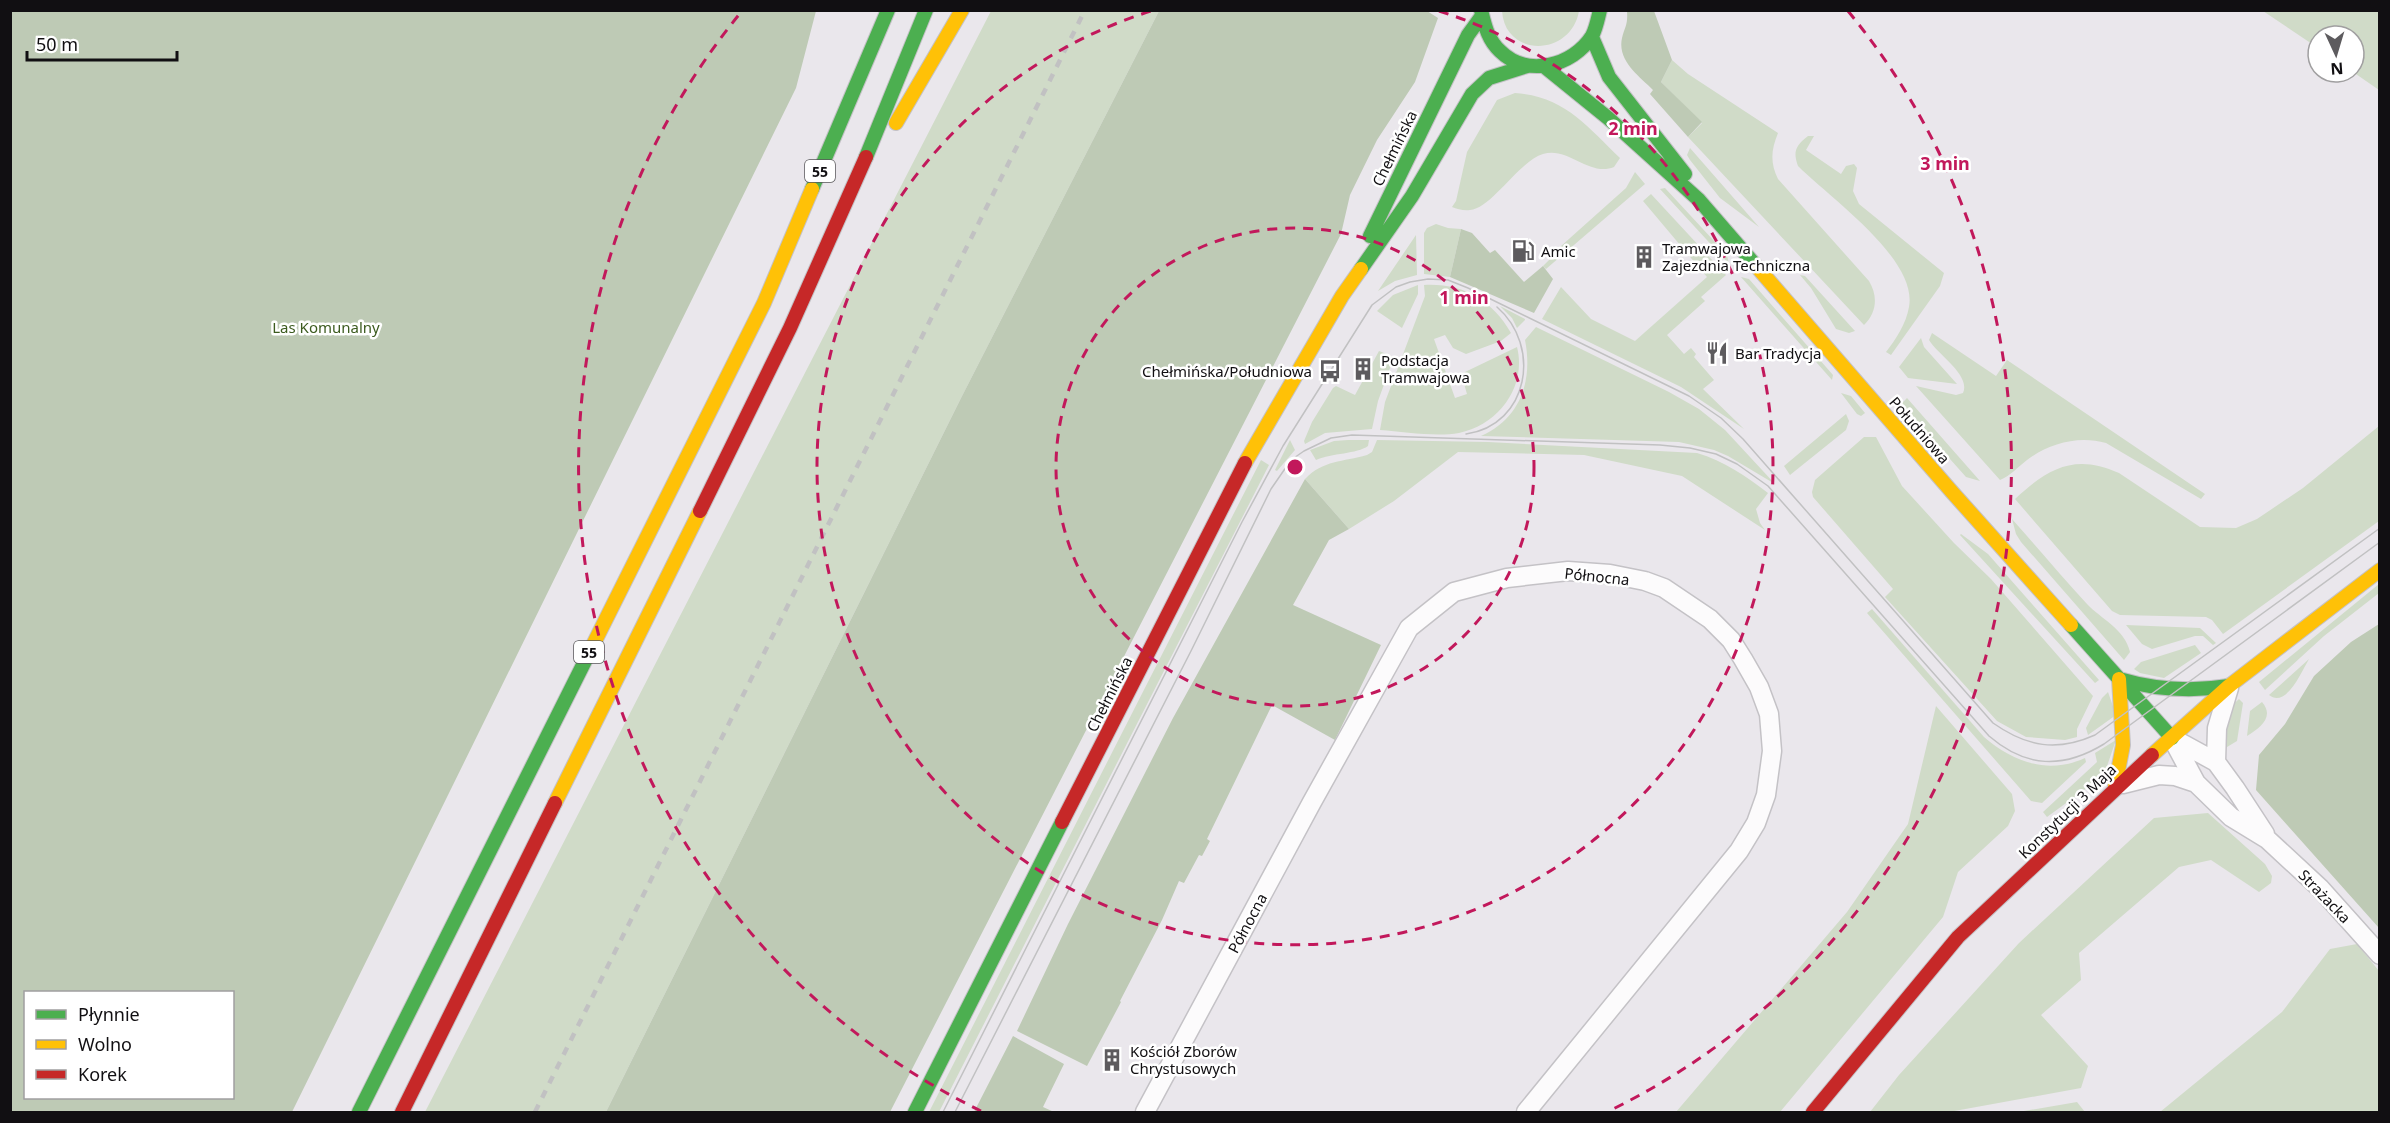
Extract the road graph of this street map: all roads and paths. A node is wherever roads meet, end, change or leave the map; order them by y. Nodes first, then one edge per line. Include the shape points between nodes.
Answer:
1 (888, 10) edge
2 (926, 10) edge
3 (962, 10) edge
4 (1600, 10) edge
5 (1481, 14) edge
6 (1592, 37) junction
7 (1527, 66) junction
8 (1545, 67) junction
9 (850, 196) junction
10 (1700, 200) junction
11 (1342, 296) junction
12 (2379, 570) edge
13 (2119, 679) junction
14 (2229, 686) junction
15 (2172, 738) junction
16 (2216, 762) junction
17 (2196, 783) junction
18 (2115, 787) junction
19 (2267, 838) junction
20 (2379, 955) edge
21 (359, 1113) edge
22 (402, 1113) edge
23 (915, 1113) edge
24 (1145, 1113) edge
25 (1526, 1113) edge
26 (1813, 1113) edge

1 - 21 main road, 55 via 764,303
2 - 9 main road, 55
3 - 9 main road
4 - 6 main road
5 - 7 main road via 1489,37 1502,53
5 - 11 main road, Chełmińska via 1437,95
6 - 8 main road via 1572,58
6 - 10 main road, Południowa via 1608,77 1678,163
7 - 8 main road
7 - 11 main road, Chełmińska via 1489,78 1472,94 1412,196
8 - 10 main road, Południowa
9 - 22 main road, 55 via 756,399
10 - 13 main road, Południowa
11 - 23 main road, Chełmińska via 1248,457
12 - 14 main road, Konstytucji 3 Maja
13 - 14 main road via 2157,690
13 - 15 main road, Południowa
13 - 18 main road via 2122,745
14 - 15 main road, Konstytucji 3 Maja
14 - 16 street via 2217,728
15 - 16 street, Strażacka
15 - 17 street, Strażacka
15 - 18 main road, Konstytucji 3 Maja
16 - 19 street, Strażacka
17 - 18 street via 2159,776
17 - 19 street, Strażacka via 2231,817
18 - 26 main road, Konstytucji 3 Maja via 1958,937
19 - 20 street, Strażacka via 2320,888
24 - 25 street, Północna via 1409,628 1454,592 1508,578 1568,571 1610,574 1645,581 1671,592 1710,619 1731,640 1759,687 1769,714 1770,773 1756,823 1739,851

